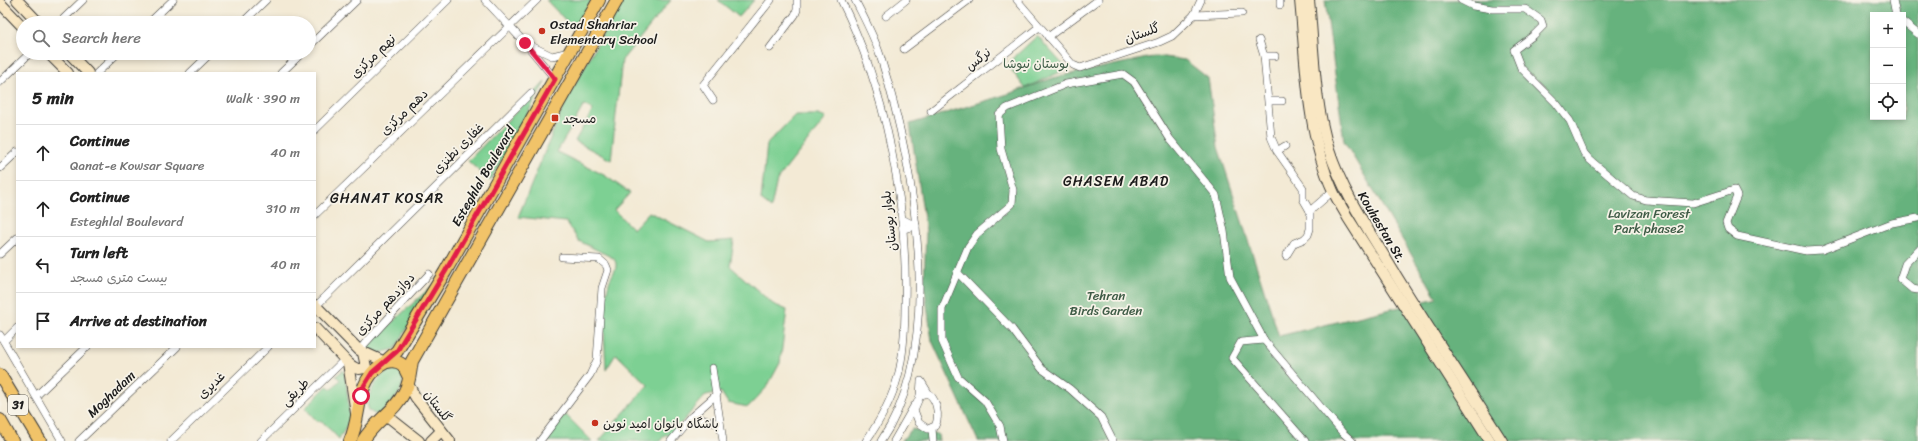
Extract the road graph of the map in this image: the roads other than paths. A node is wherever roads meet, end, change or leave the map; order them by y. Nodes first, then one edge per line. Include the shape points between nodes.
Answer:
1 (17, 0) edge
2 (83, 0) edge
3 (173, 0) edge
4 (266, 0) edge
5 (357, 0) edge
6 (448, 0) edge
7 (485, 0) edge
8 (537, 0) edge
9 (599, 0) edge
10 (616, 0) edge
11 (772, 0) edge
12 (797, 0) edge
13 (841, 0) edge
14 (855, 0) edge
15 (906, 0) edge
16 (969, 0) edge
17 (1017, 0) edge
18 (1098, 0) edge
19 (1201, 0) edge
20 (1300, 0) edge
21 (1309, 0) edge
22 (1461, 0) edge
23 (1893, 0) edge
24 (0, 3) edge
25 (1895, 12) edge
26 (1242, 13) dead end
27 (1194, 15) junction
28 (33, 16) edge
29 (66, 16) edge
30 (157, 16) edge
31 (249, 16) edge
32 (886, 16) dead end
33 (16, 20) edge
34 (1906, 24) edge
35 (510, 26) junction
36 (1039, 27) junction
37 (1918, 34) edge
38 (1048, 37) junction
39 (316, 39) edge
40 (1259, 40) dead end
41 (525, 43) junction
42 (770, 48) dead end
43 (904, 49) dead end
44 (570, 52) junction
45 (880, 54) junction
46 (1264, 56) junction
47 (1275, 56) dead end
48 (23, 60) edge
49 (55, 60) edge
50 (76, 60) edge
51 (111, 60) edge
52 (204, 60) edge
53 (295, 60) edge
54 (868, 61) junction
55 (67, 72) edge
56 (87, 72) edge
57 (98, 72) edge
58 (191, 72) edge
59 (282, 72) edge
60 (555, 79) junction
61 (0, 82) edge
62 (531, 92) dead end
63 (713, 100) dead end
64 (1282, 101) dead end
65 (1270, 102) junction
66 (931, 111) dead end
67 (316, 129) edge
68 (1285, 146) dead end
69 (1277, 151) junction
70 (16, 153) edge
71 (0, 168) edge
72 (1333, 191) junction
73 (1310, 211) junction
74 (316, 214) edge
75 (1918, 218) edge
76 (902, 219) junction
77 (916, 226) junction
78 (903, 229) junction
79 (16, 239) edge
80 (1918, 250) edge
81 (0, 254) edge
82 (1286, 256) dead end
83 (562, 257) dead end
84 (957, 272) junction
85 (429, 274) dead end
86 (1918, 290) edge
87 (316, 305) edge
88 (316, 307) edge
89 (415, 321) junction
90 (16, 329) edge
91 (316, 329) edge
92 (426, 336) junction
93 (2, 338) edge
94 (1264, 340) junction
95 (1431, 340) junction
96 (86, 348) edge
97 (176, 348) edge
98 (267, 348) edge
99 (361, 352) junction
100 (346, 361) junction
101 (385, 362) junction
102 (712, 368) dead end
103 (0, 374) edge
104 (898, 375) junction
105 (910, 378) junction
106 (409, 381) junction
107 (921, 381) junction
108 (717, 394) junction
109 (929, 394) junction
110 (36, 396) junction
111 (918, 399) junction
112 (386, 415) junction
113 (691, 417) junction
114 (916, 419) junction
115 (0, 420) edge
116 (356, 424) junction
117 (720, 424) junction
118 (902, 426) junction
119 (932, 428) junction
120 (441, 431) junction
121 (37, 439) edge
122 (365, 439) edge
123 (12, 441) edge
124 (62, 441) edge
125 (79, 441) edge
126 (171, 441) edge
127 (262, 441) edge
128 (345, 441) edge
129 (350, 441) edge
130 (419, 441) edge
131 (431, 441) edge
132 (450, 441) edge
133 (540, 441) edge
134 (670, 441) edge
135 (723, 441) edge
136 (866, 441) edge
137 (882, 441) edge
138 (894, 441) edge
139 (933, 441) edge
140 (1004, 441) edge
141 (1113, 441) edge
142 (1305, 441) edge
143 (1352, 441) edge
144 (1490, 441) edge
145 (1502, 441) edge

1 - 28 main road
2 - 29 street
3 - 30 street
4 - 31 street
5 - 39 street
6 - 67 street, نهم مرکزی
7 - 35 street
8 - 35 street, دهم مرکزی
9 - 44 main road, Esteghlal Boulevard
10 - 92 main road
11 - 63 street via 703,86
12 - 42 street via 795,15
13 - 54 street, بلوار بوستان
14 - 45 street, بلوار بوستان
15 - 32 street
16 - 43 street
17 - 36 street
18 - 38 street
19 - 27 street, گلستان
20 - 72 main road, Kouhestan St. via 1314,130 1319,153
21 - 95 main road, Kouhestan St. via 1314,72 1328,148 1346,194
22 - 75 street via 1472,6 1492,9 1525,9 1542,20 1543,26 1514,50 1521,68 1570,121 1584,153 1590,160 1633,196 1646,200 1693,203 1734,190 1737,196 1726,223 1728,229 1737,236 1806,251 1822,250 1892,223
23 - 25 street
24 - 33 main road
26 - 27 street
27 - 38 street, گلستان via 1176,33 1159,42 1080,68 1076,68
34 - 37 street
35 - 41 street
35 - 74 street, دهم مرکزی
36 - 38 street
36 - 66 street, نرگس
40 - 46 street
41 - 44 street via 552,56
41 - 60 street
44 - 60 main road, Esteghlal Boulevard
45 - 54 street
45 - 77 street, بلوار بوستان via 904,152
46 - 47 street
46 - 65 street
48 - 61 street
49 - 55 main road
50 - 56 main road
51 - 57 street
52 - 58 street
53 - 59 street
54 - 76 street, بلوار بوستان via 892,154
60 - 89 main road, Esteghlal Boulevard
62 - 87 street, غفاری نطنزی
64 - 65 street
65 - 69 street via 1271,137
68 - 69 street
69 - 73 street via 1303,188 1303,199
70 - 71 street
72 - 73 street
72 - 95 main road, Kouhestan St.
73 - 82 street via 1308,235 1294,243
76 - 77 street
76 - 78 street, بلوار بوستان
77 - 78 street
77 - 105 street, بلوار بوستان via 918,318
78 - 104 street, بلوار بوستان via 905,317
79 - 81 street
80 - 86 street via 1905,264 1900,279 1912,289
83 - 133 street via 599,259 606,265 597,360 590,375
84 - 94 street via 977,234 1012,204 1012,190 1001,149 999,115 1007,108 1066,84 1123,74 1134,82 1170,139 1216,195 1230,277
84 - 140 street via 942,309 942,341 958,377 985,401 1000,426
84 - 141 street via 1012,330 1042,369 1070,388 1101,417
85 - 99 street, دوازدهم مرکزی
88 - 99 main road
89 - 92 main road via 412,332 420,339
89 - 101 main road, Esteghlal Boulevard via 397,351
90 - 93 street
91 - 100 main road
92 - 106 main road via 412,361
93 - 110 street
94 - 142 street via 1242,342 1232,358
94 - 143 street
95 - 144 main road, Kouhestan St.
95 - 145 main road, Kouhestan St.
96 - 110 street
97 - 125 street, Moghadam
98 - 126 street, غدیری
99 - 100 main road via 366,362 363,369 359,370
99 - 101 main road
100 - 116 main road
100 - 127 street, طریقی
101 - 106 main road via 392,360 401,363 406,369
101 - 116 main road, Esteghlal Boulevard via 372,373 364,386
102 - 108 street
103 - 121 main road, 31
104 - 105 street
104 - 136 street, بلوار بوستان via 878,424
105 - 107 street
105 - 137 street, بلوار بوستان via 901,405
106 - 112 main road via 401,398
106 - 120 main road, گلستان via 416,398
107 - 109 street
107 - 111 street
108 - 113 street
108 - 117 street
109 - 111 street via 922,394
109 - 119 street via 937,412 937,422
110 - 124 street
111 - 114 street via 914,410
111 - 118 street
112 - 122 main road
112 - 130 main road
113 - 117 street
113 - 134 street
114 - 118 street
114 - 119 street via 924,427
115 - 123 main road, 31
116 - 128 main road
116 - 129 main road
117 - 135 street
118 - 138 street
119 - 139 street
120 - 131 main road
120 - 132 main road, گلستان

